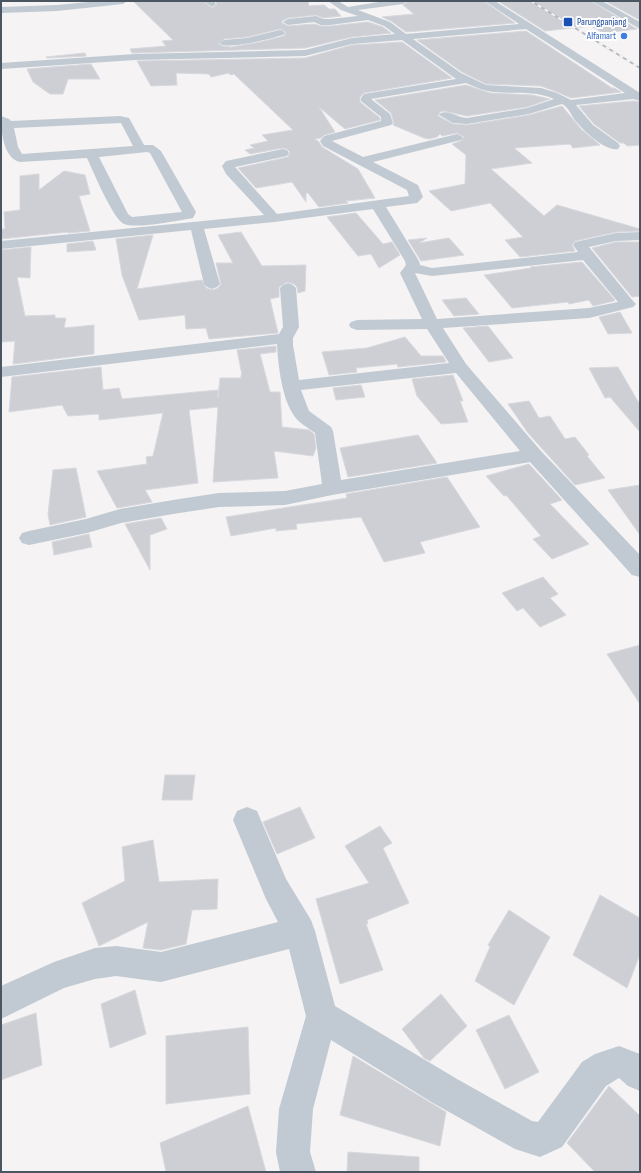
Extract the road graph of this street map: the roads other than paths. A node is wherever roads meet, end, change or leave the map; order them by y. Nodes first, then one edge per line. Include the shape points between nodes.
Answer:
1 (123, 1) edge
2 (332, 1) edge
3 (403, 1) edge
4 (489, 1) edge
5 (596, 1) edge
6 (55, 5) edge
7 (347, 9) junction
8 (5, 10) edge
9 (370, 17) junction
10 (12, 22) dead end
11 (288, 22) dead end
12 (527, 26) junction
13 (640, 26) edge
14 (280, 33) dead end
15 (404, 38) junction
16 (215, 43) dead end
17 (1, 66) edge
18 (467, 80) junction
19 (638, 96) edge
20 (566, 101) junction
21 (445, 115) dead end
22 (4, 122) edge
23 (63, 122) junction
24 (457, 138) dead end
25 (614, 146) dead end
26 (140, 149) junction
27 (283, 152) dead end
28 (85, 154) junction
29 (362, 161) junction
30 (377, 204) junction
31 (274, 218) junction
32 (196, 225) junction
33 (640, 236) edge
34 (1, 245) edge
35 (587, 255) junction
36 (412, 268) junction
37 (212, 284) dead end
38 (288, 288) dead end
39 (432, 324) junction
40 (357, 325) dead end
41 (285, 338) junction
42 (460, 367) junction
43 (1, 372) edge
44 (292, 386) junction
45 (534, 455) junction
46 (332, 488) junction
47 (29, 538) dead end
48 (640, 569) edge
49 (247, 820) dead end
50 (300, 931) junction
51 (1, 1003) edge
52 (322, 1016) junction
53 (640, 1074) edge
54 (298, 1172) edge

1 - 6 street
2 - 7 street
3 - 7 street
4 - 12 street
5 - 13 street
6 - 8 street
7 - 9 street
8 - 10 street
9 - 11 street via 330,22 316,19
9 - 15 street via 387,24
12 - 15 street
12 - 19 street
14 - 16 street via 242,41
15 - 17 street via 352,41 304,53 171,51
15 - 18 street
18 - 20 street via 492,89 541,91
18 - 29 street via 368,96 366,101 386,116 387,123 328,138 326,141
19 - 20 street
20 - 21 street via 529,111 467,122
20 - 25 street via 589,129
22 - 23 street
22 - 28 street via 17,157
23 - 26 street via 123,119
23 - 28 street via 71,138
24 - 29 street
26 - 28 street
26 - 28 street via 149,148 155,152 188,215 128,221 122,216
27 - 31 street via 228,166
29 - 30 street via 413,188 415,192 416,197 412,200
30 - 31 street
30 - 36 street via 412,261
31 - 32 street
32 - 34 street
32 - 37 street
33 - 35 street via 580,245
35 - 36 street via 432,272
35 - 39 street via 628,304 589,313
36 - 39 street via 408,273
38 - 41 street via 291,327
39 - 40 street
39 - 42 street
41 - 43 street
41 - 44 street via 284,346
42 - 44 street
42 - 45 street
44 - 46 street via 302,414 324,431
45 - 46 street
45 - 48 street
46 - 47 street via 285,498 219,500 173,507 120,516
49 - 50 street via 276,889
50 - 51 street via 161,967 152,968 110,961 84,966
50 - 52 street
52 - 53 street via 445,1091 527,1137 540,1140 550,1134 594,1074 619,1062
52 - 54 street via 296,1109 293,1152

